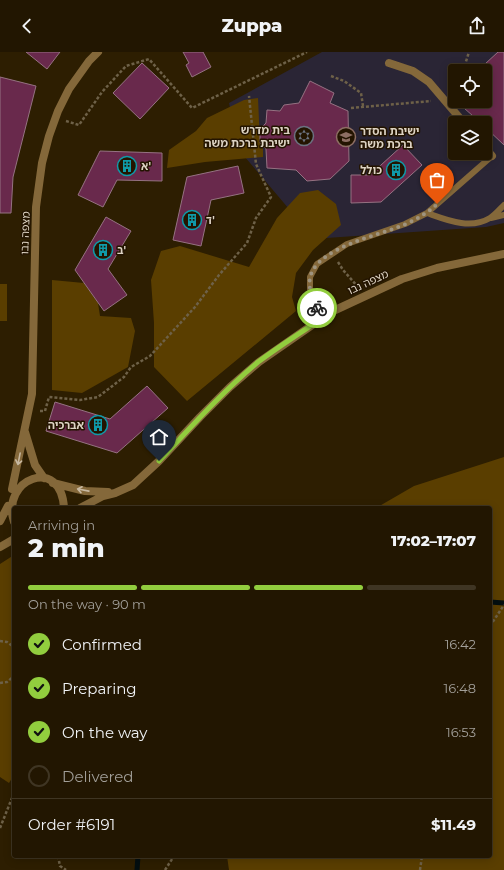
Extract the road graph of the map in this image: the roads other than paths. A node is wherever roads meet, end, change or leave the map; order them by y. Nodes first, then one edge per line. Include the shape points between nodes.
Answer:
1 (98, 52) edge
2 (389, 63) dead end
3 (458, 116) edge
4 (487, 160) edge
5 (504, 205) edge
6 (427, 213) junction
7 (504, 215) edge
8 (491, 218) junction
9 (504, 254) edge
10 (321, 319) junction
11 (24, 429) junction
12 (44, 478) junction
13 (53, 483) junction
14 (12, 489) junction
15 (115, 493) junction
16 (8, 506) junction
17 (64, 506) edge
18 (84, 506) edge
19 (12, 519) edge
20 (0, 520) edge
21 (12, 540) edge
22 (0, 547) edge

1 - 11 street, מצפה נבו via 69,89 56,118 42,163 36,207 32,394
2 - 3 street via 413,71 429,82
4 - 6 lane
5 - 8 lane
6 - 8 lane via 455,223 476,223
6 - 10 lane via 405,224 347,244 317,264 310,278 310,289
7 - 8 lane
9 - 10 street, מצפה נבו via 437,268 402,279
10 - 15 street, מצפה נבו via 259,362 230,387 146,474 133,485
11 - 12 street, מצפה נבו via 35,465
11 -> 14 street, מצפה נבו
12 - 13 street
12 - 14 street via 26,479
15 -> 13 street, מצפה נבו via 85,491
13 - 17 street via 60,490
14 - 16 street, מצפה נבו
15 - 18 street, מצפה נבו
16 - 19 street
16 - 20 street
21 - 22 street

